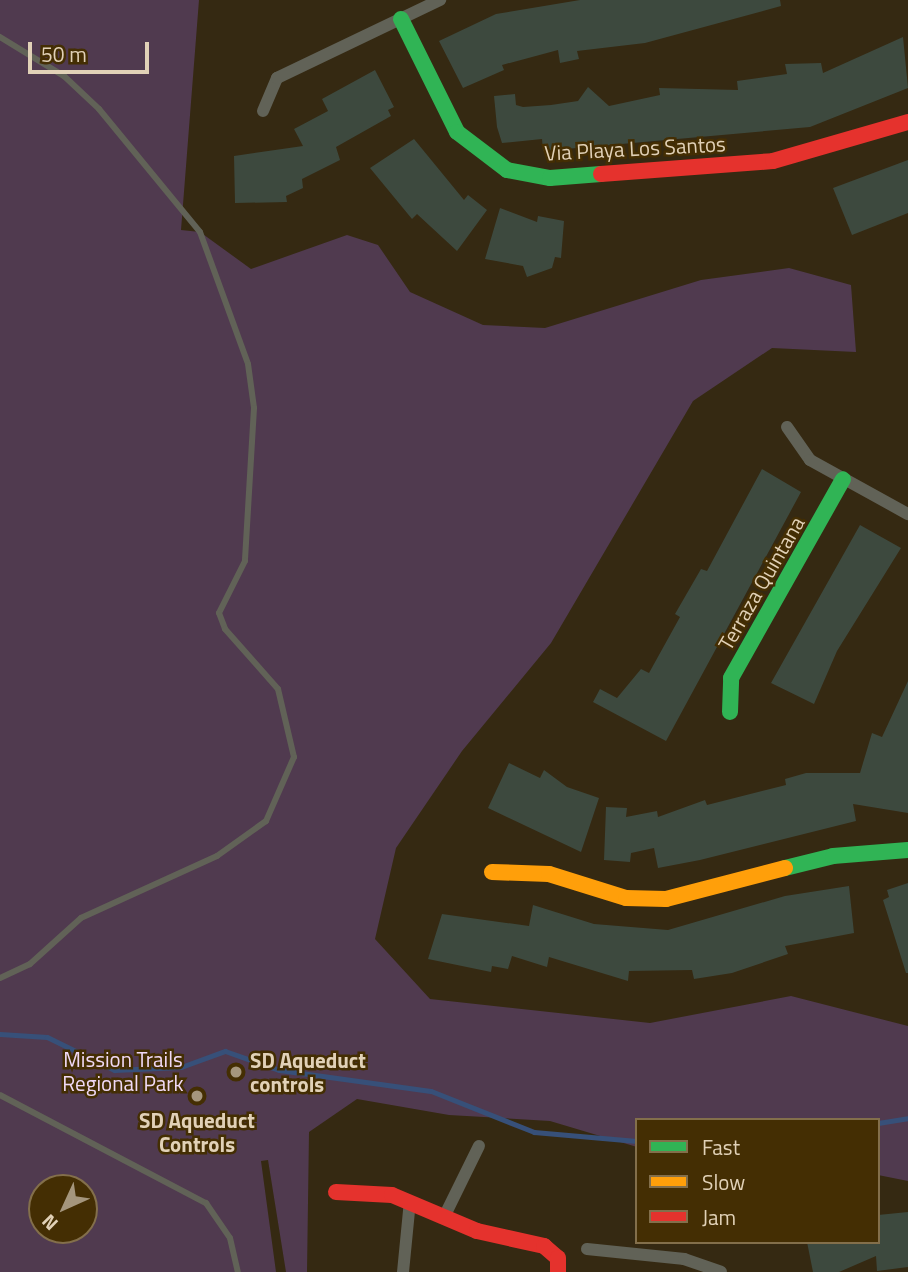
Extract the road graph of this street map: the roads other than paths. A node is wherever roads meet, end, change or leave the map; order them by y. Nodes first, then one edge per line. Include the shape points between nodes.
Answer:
1 (440, 0) edge
2 (401, 19) junction
3 (0, 37) edge
4 (263, 111) dead end
5 (908, 122) edge
6 (787, 427) dead end
7 (843, 479) junction
8 (908, 514) edge
9 (730, 712) dead end
10 (908, 850) edge
11 (492, 872) dead end
12 (0, 978) edge
13 (0, 1095) edge
14 (478, 1146) dead end
15 (337, 1192) dead end
16 (410, 1201) junction
17 (445, 1215) junction
18 (587, 1249) dead end
19 (718, 1271) edge
20 (238, 1272) edge
21 (404, 1272) edge
22 (558, 1272) edge

1 - 2 street
2 - 4 street via 276,78
2 - 5 street, Via Playa Los Santos via 457,132 507,170 550,178 773,161
3 - 12 lane via 64,76 99,109 200,232 248,364 254,408 245,561 219,613 241,649 271,675 287,708 294,757 266,821 217,856 81,918 30,964
6 - 7 street via 810,460
7 - 8 street
7 - 9 street, Terraza Quintana via 731,678
10 - 11 street via 833,856 666,899 626,898 549,874
13 - 20 lane via 206,1203 230,1238
14 - 17 street
15 - 16 street
16 - 17 street
16 - 21 street
17 - 22 street via 488,1234 544,1246 558,1258
18 - 19 street

